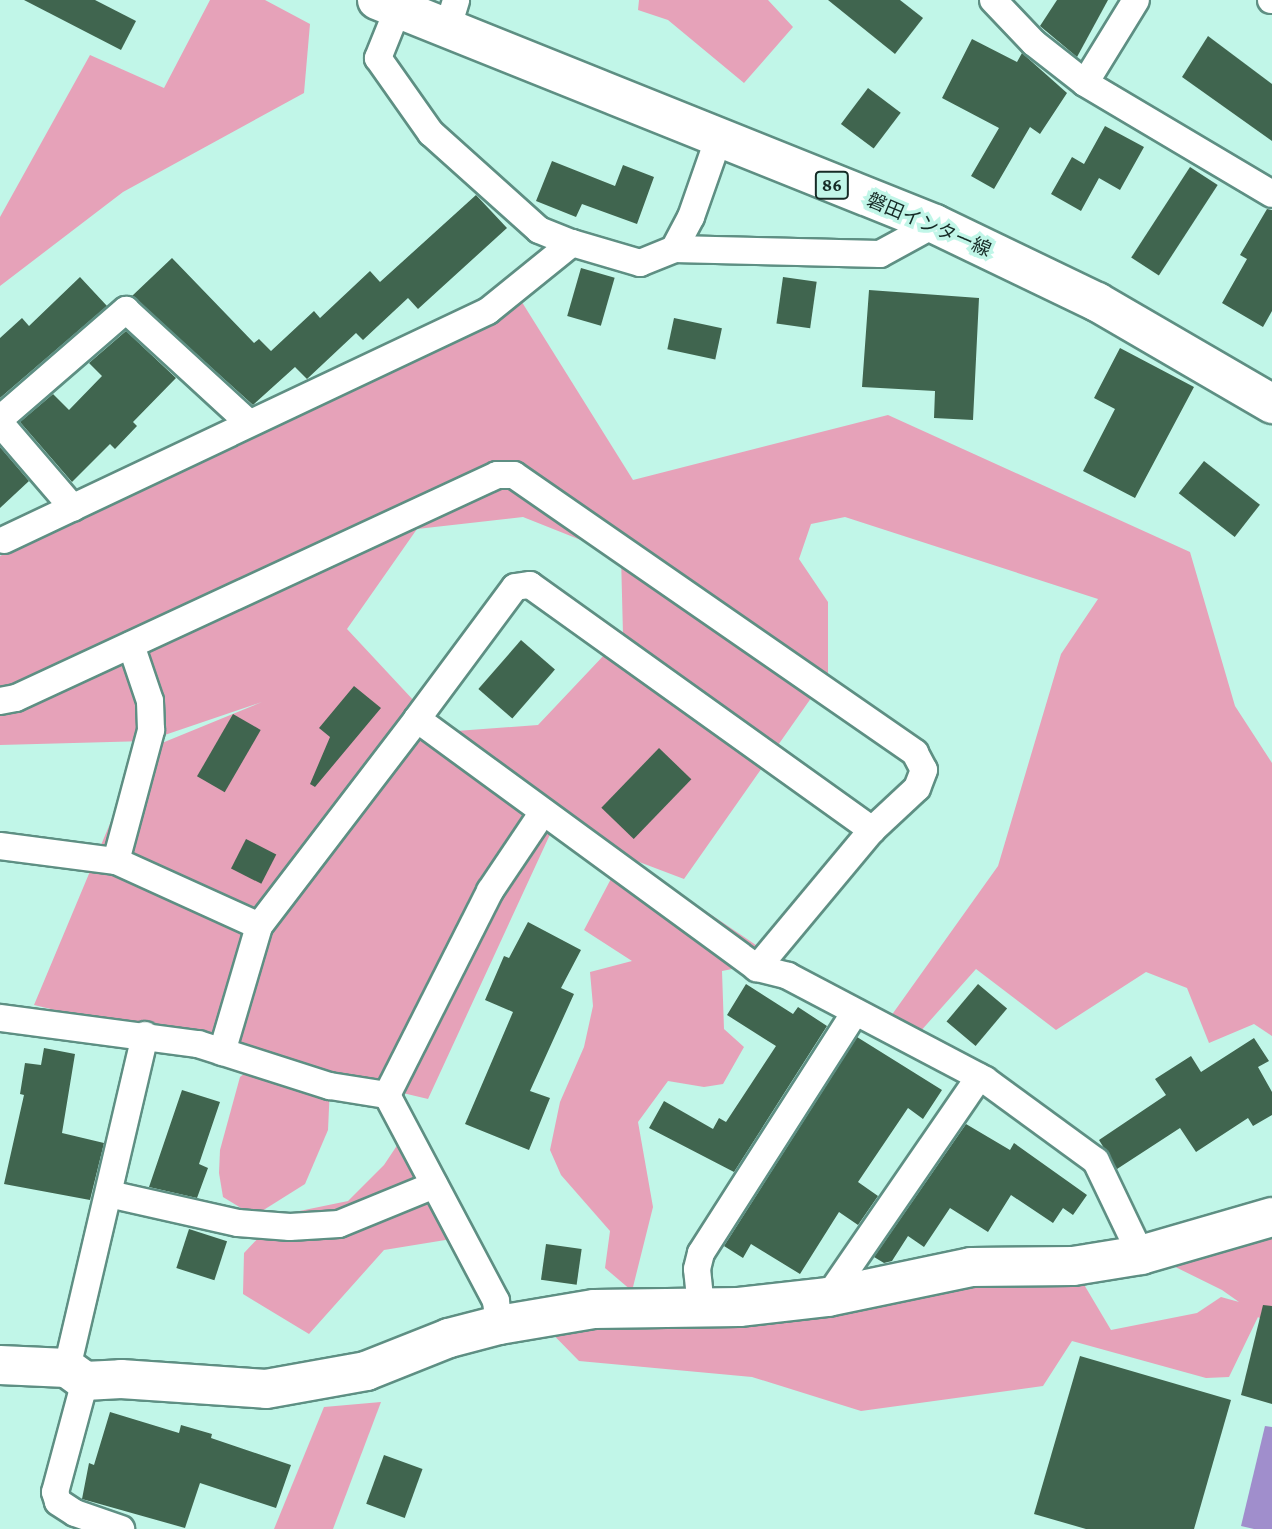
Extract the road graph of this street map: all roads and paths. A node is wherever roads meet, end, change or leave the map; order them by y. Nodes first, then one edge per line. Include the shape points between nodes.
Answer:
1 (993, 0) edge
2 (1136, 0) edge
3 (387, 6) edge
4 (452, 15) edge
5 (1085, 83) junction
6 (718, 141) junction
7 (1272, 194) edge
8 (935, 225) junction
9 (572, 243) junction
10 (674, 249) junction
11 (1269, 394) edge
12 (0, 421) edge
13 (249, 423) junction
14 (73, 508) junction
15 (4, 540) dead end
16 (131, 645) junction
17 (0, 701) edge
18 (417, 719) junction
19 (543, 812) junction
20 (872, 830) junction
21 (0, 846) edge
22 (116, 861) junction
23 (260, 926) junction
24 (757, 968) junction
25 (855, 1012) junction
26 (0, 1018) edge
27 (145, 1035) junction
28 (222, 1052) junction
29 (979, 1077) junction
30 (387, 1096) junction
31 (434, 1185) junction
32 (109, 1194) junction
33 (1272, 1217) edge
34 (1141, 1255) junction
35 (828, 1297) junction
36 (701, 1307) junction
37 (499, 1325) junction
38 (0, 1365) edge
39 (76, 1375) junction
40 (121, 1529) edge

1 - 5 street via 1034,43
2 - 5 street
3 - 4 street, 磐田インター線 / 86
3 - 9 street via 378,58 431,133 539,230
4 - 6 street, 磐田インター線 / 86
5 - 7 street
6 - 8 street, 磐田インター線 / 86
6 - 10 street via 691,217
8 - 10 street via 880,254
8 - 11 street, 磐田インター線 / 86 via 1097,302
9 - 10 street via 640,263
9 - 13 street via 488,311
12 - 13 street via 127,310
12 - 14 street
13 - 14 street
14 - 15 street
16 - 17 street via 16,698
16 - 20 street via 497,475 514,475 915,753 924,770 917,788
16 - 22 street via 150,701 151,730
18 - 19 street
18 - 20 street via 515,587 530,584
18 - 23 street
19 - 24 street
19 - 30 street via 490,891
20 - 24 street
21 - 22 street
22 - 23 street
23 - 28 street
24 - 25 street via 788,976
25 - 29 street
25 - 36 street via 701,1252 697,1269
26 - 27 street
27 - 28 street
27 - 32 street
28 - 30 street via 330,1086
29 - 34 street via 1096,1161
29 - 35 street
30 - 31 street
31 - 32 street via 339,1224 290,1227 238,1223
31 - 37 street via 496,1301
32 - 39 street
33 - 34 street
34 - 35 street via 1073,1266 971,1267
35 - 36 street
36 - 37 street via 594,1309
37 - 39 street via 449,1338 366,1371 266,1390
38 - 39 street
39 - 40 street via 55,1492 58,1502 75,1513

